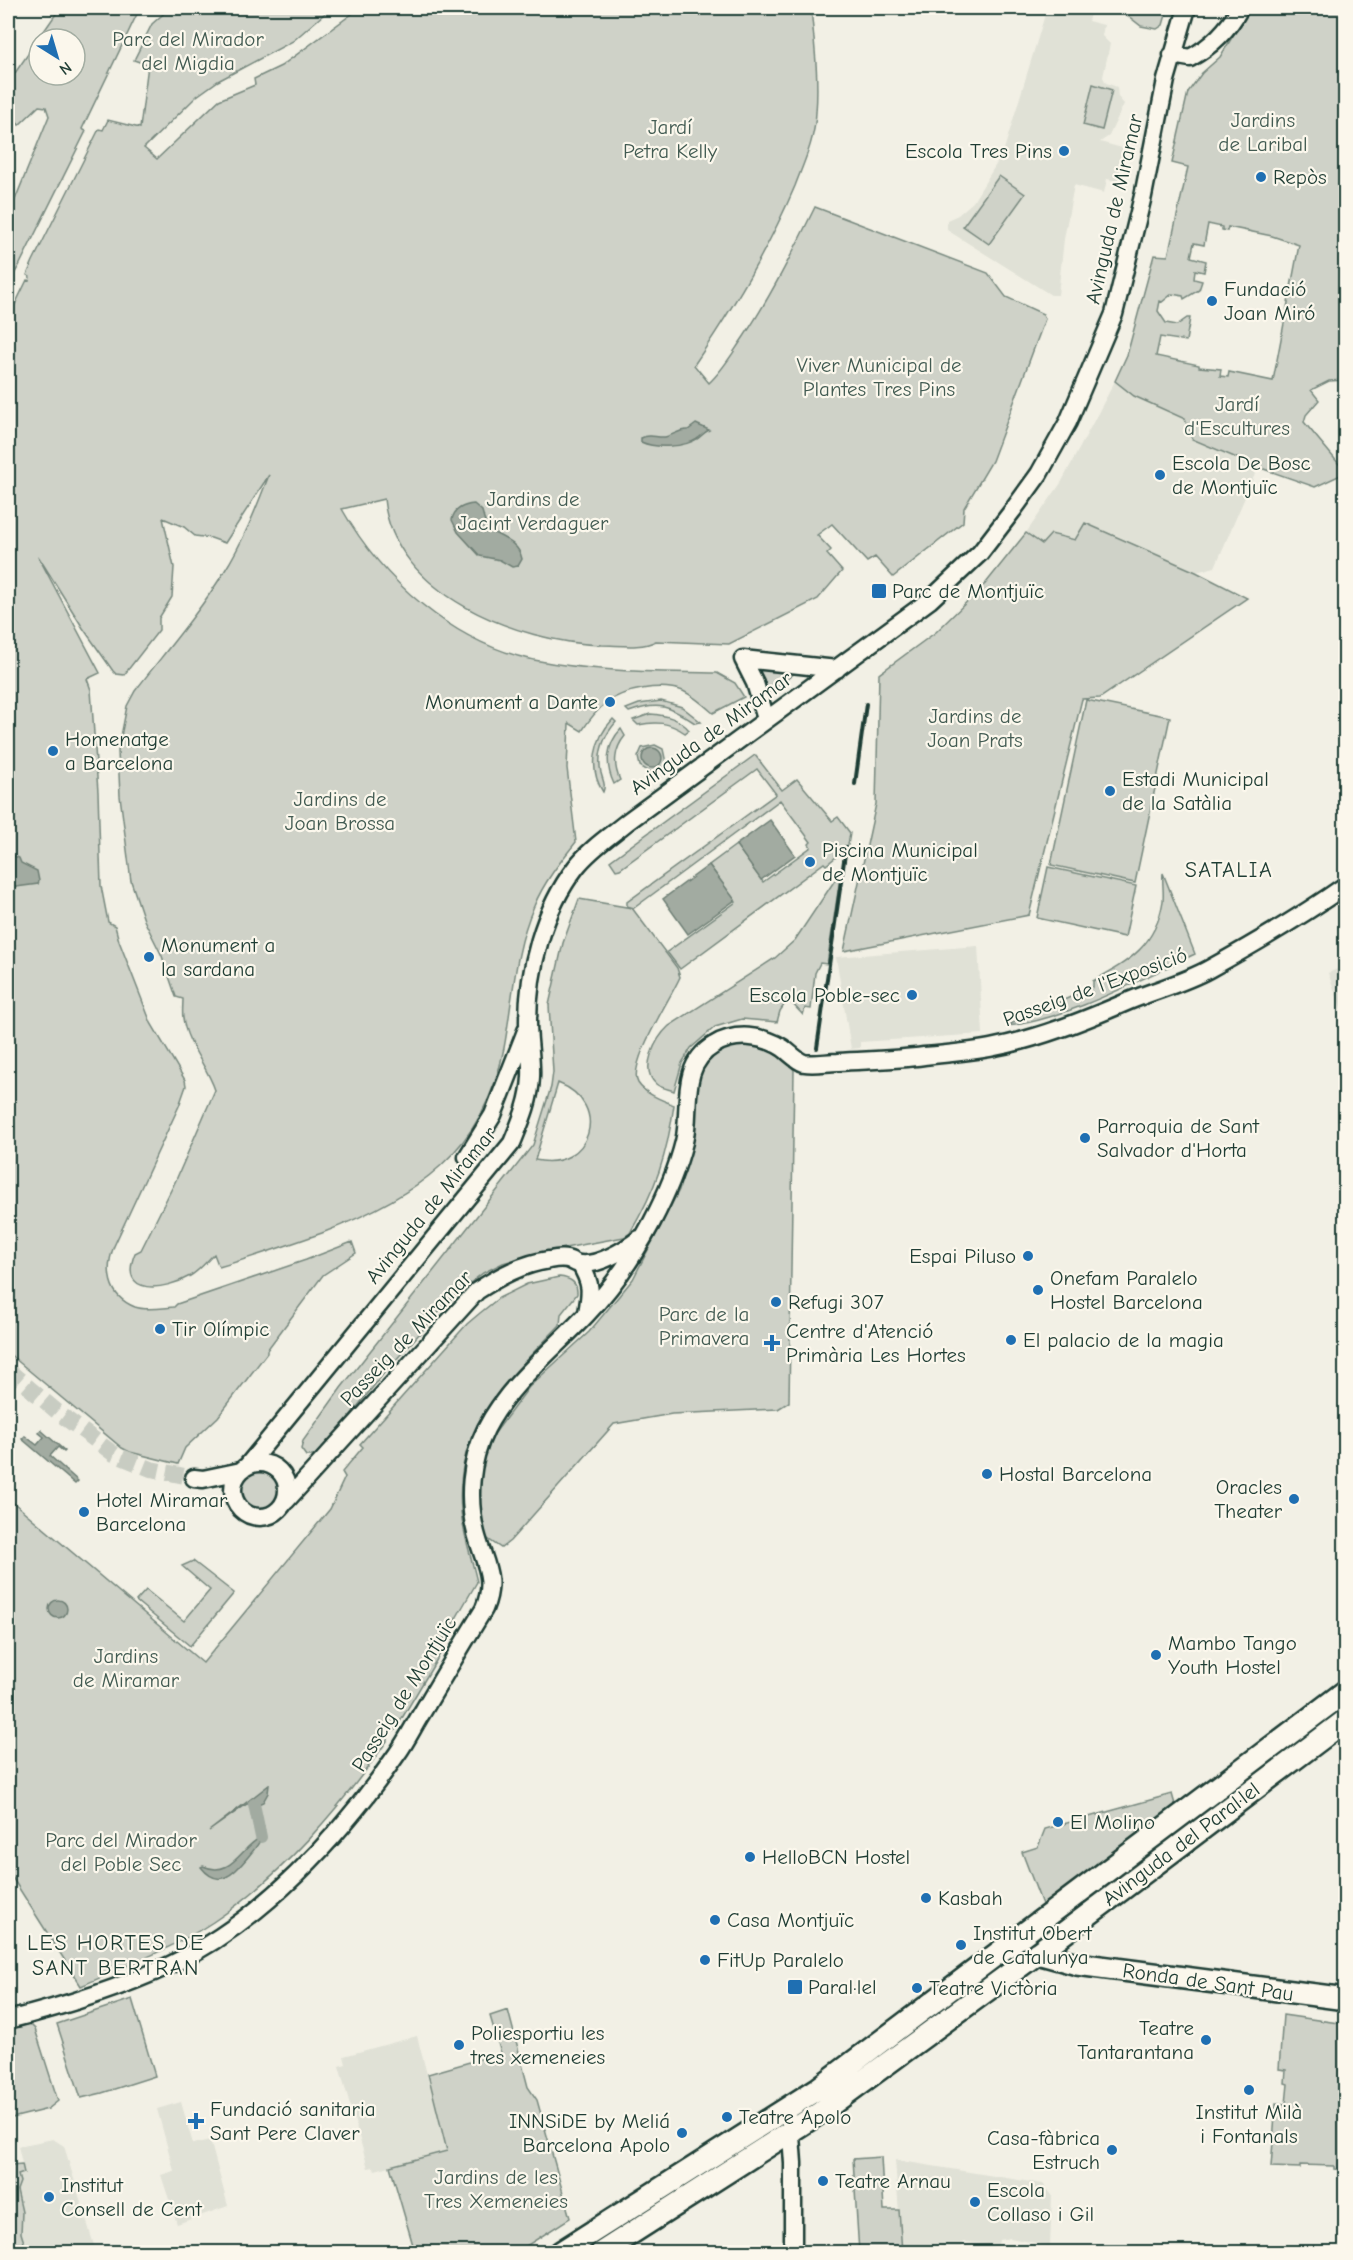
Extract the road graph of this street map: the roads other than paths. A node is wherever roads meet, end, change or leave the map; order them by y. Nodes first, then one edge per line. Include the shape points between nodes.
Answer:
1 (1187, 8) edge
2 (1240, 8) edge
3 (1172, 55) junction
4 (837, 669) junction
5 (766, 719) junction
6 (1346, 885) edge
7 (528, 1025) junction
8 (800, 1063) joint
9 (492, 1166) junction
10 (644, 1235) junction
11 (606, 1258) junction
12 (580, 1264) junction
13 (614, 1282) junction
14 (591, 1292) junction
15 (587, 1314) junction
16 (283, 1424) junction
17 (244, 1468) junction
18 (314, 1469) junction
19 (281, 1473) junction
20 (233, 1498) junction
21 (286, 1501) junction
22 (1346, 1691) edge
23 (1346, 1720) edge
24 (1037, 1953) junction
25 (1346, 1999) edge
26 (8, 2020) edge
27 (789, 2108) junction
28 (790, 2132) junction
29 (561, 2253) edge
30 (602, 2253) edge
31 (793, 2253) edge

1 - 3 street, Avinguda de Miramar
2 - 3 street via 1215,42 1190,58
3 - 4 street, Avinguda de Miramar via 1114,314 1068,422 1039,474 980,553 930,600
4 - 5 street, Avinguda de Miramar
4 - 5 street via 743,659
5 - 7 street, Avinguda de Miramar via 627,822 576,867 547,920 532,973
6 - 8 street, Passeig de l'Exposició via 1207,970 1055,1030 993,1048 878,1060
7 - 9 street, Avinguda de Miramar via 531,1077 527,1104 512,1143
7 - 9 street via 494,1114 466,1157 478,1147 488,1146 493,1154
8 - 10 street, Passeig de Miramar via 780,1047 758,1037 735,1037 712,1045 696,1061 688,1081 685,1137 677,1167
9 - 16 street, Avinguda de Miramar
10 - 11 street, Passeig de Miramar
10 - 13 street
11 - 12 street, Passeig de Miramar
11 - 13 street via 612,1260
12 - 14 street
12 - 18 street, Passeig de Miramar via 567,1259 547,1260 520,1267 477,1291
13 - 14 street via 598,1294
13 - 15 street
14 - 15 street
15 - 26 street, Passeig de Montjuïc via 514,1387 475,1453 471,1509 491,1582 489,1595 484,1610 398,1752 364,1798 325,1844 272,1896 220,1936 172,1964 109,1991
16 - 17 street, Avinguda de Miramar
16 - 19 street, Avinguda de Miramar via 272,1443 271,1454
17 - 19 street via 262,1463
17 - 20 street via 233,1483
17 - 20 street via 199,1479
18 - 19 street, Passeig de Miramar via 302,1478
18 - 21 street, Passeig de Miramar
19 - 21 street via 288,1494
20 - 21 street via 243,1512 260,1518 275,1514
22 - 27 main road, Avinguda del Paral·lel
23 - 24 main road, Avinguda del Paral·lel
24 - 25 main road, Ronda de Sant Pau via 1077,1964
24 - 28 main road, Avinguda del Paral·lel
27 - 28 street
27 - 29 main road, Avinguda del Paral·lel
28 - 30 main road, Avinguda del Paral·lel
28 - 31 street

